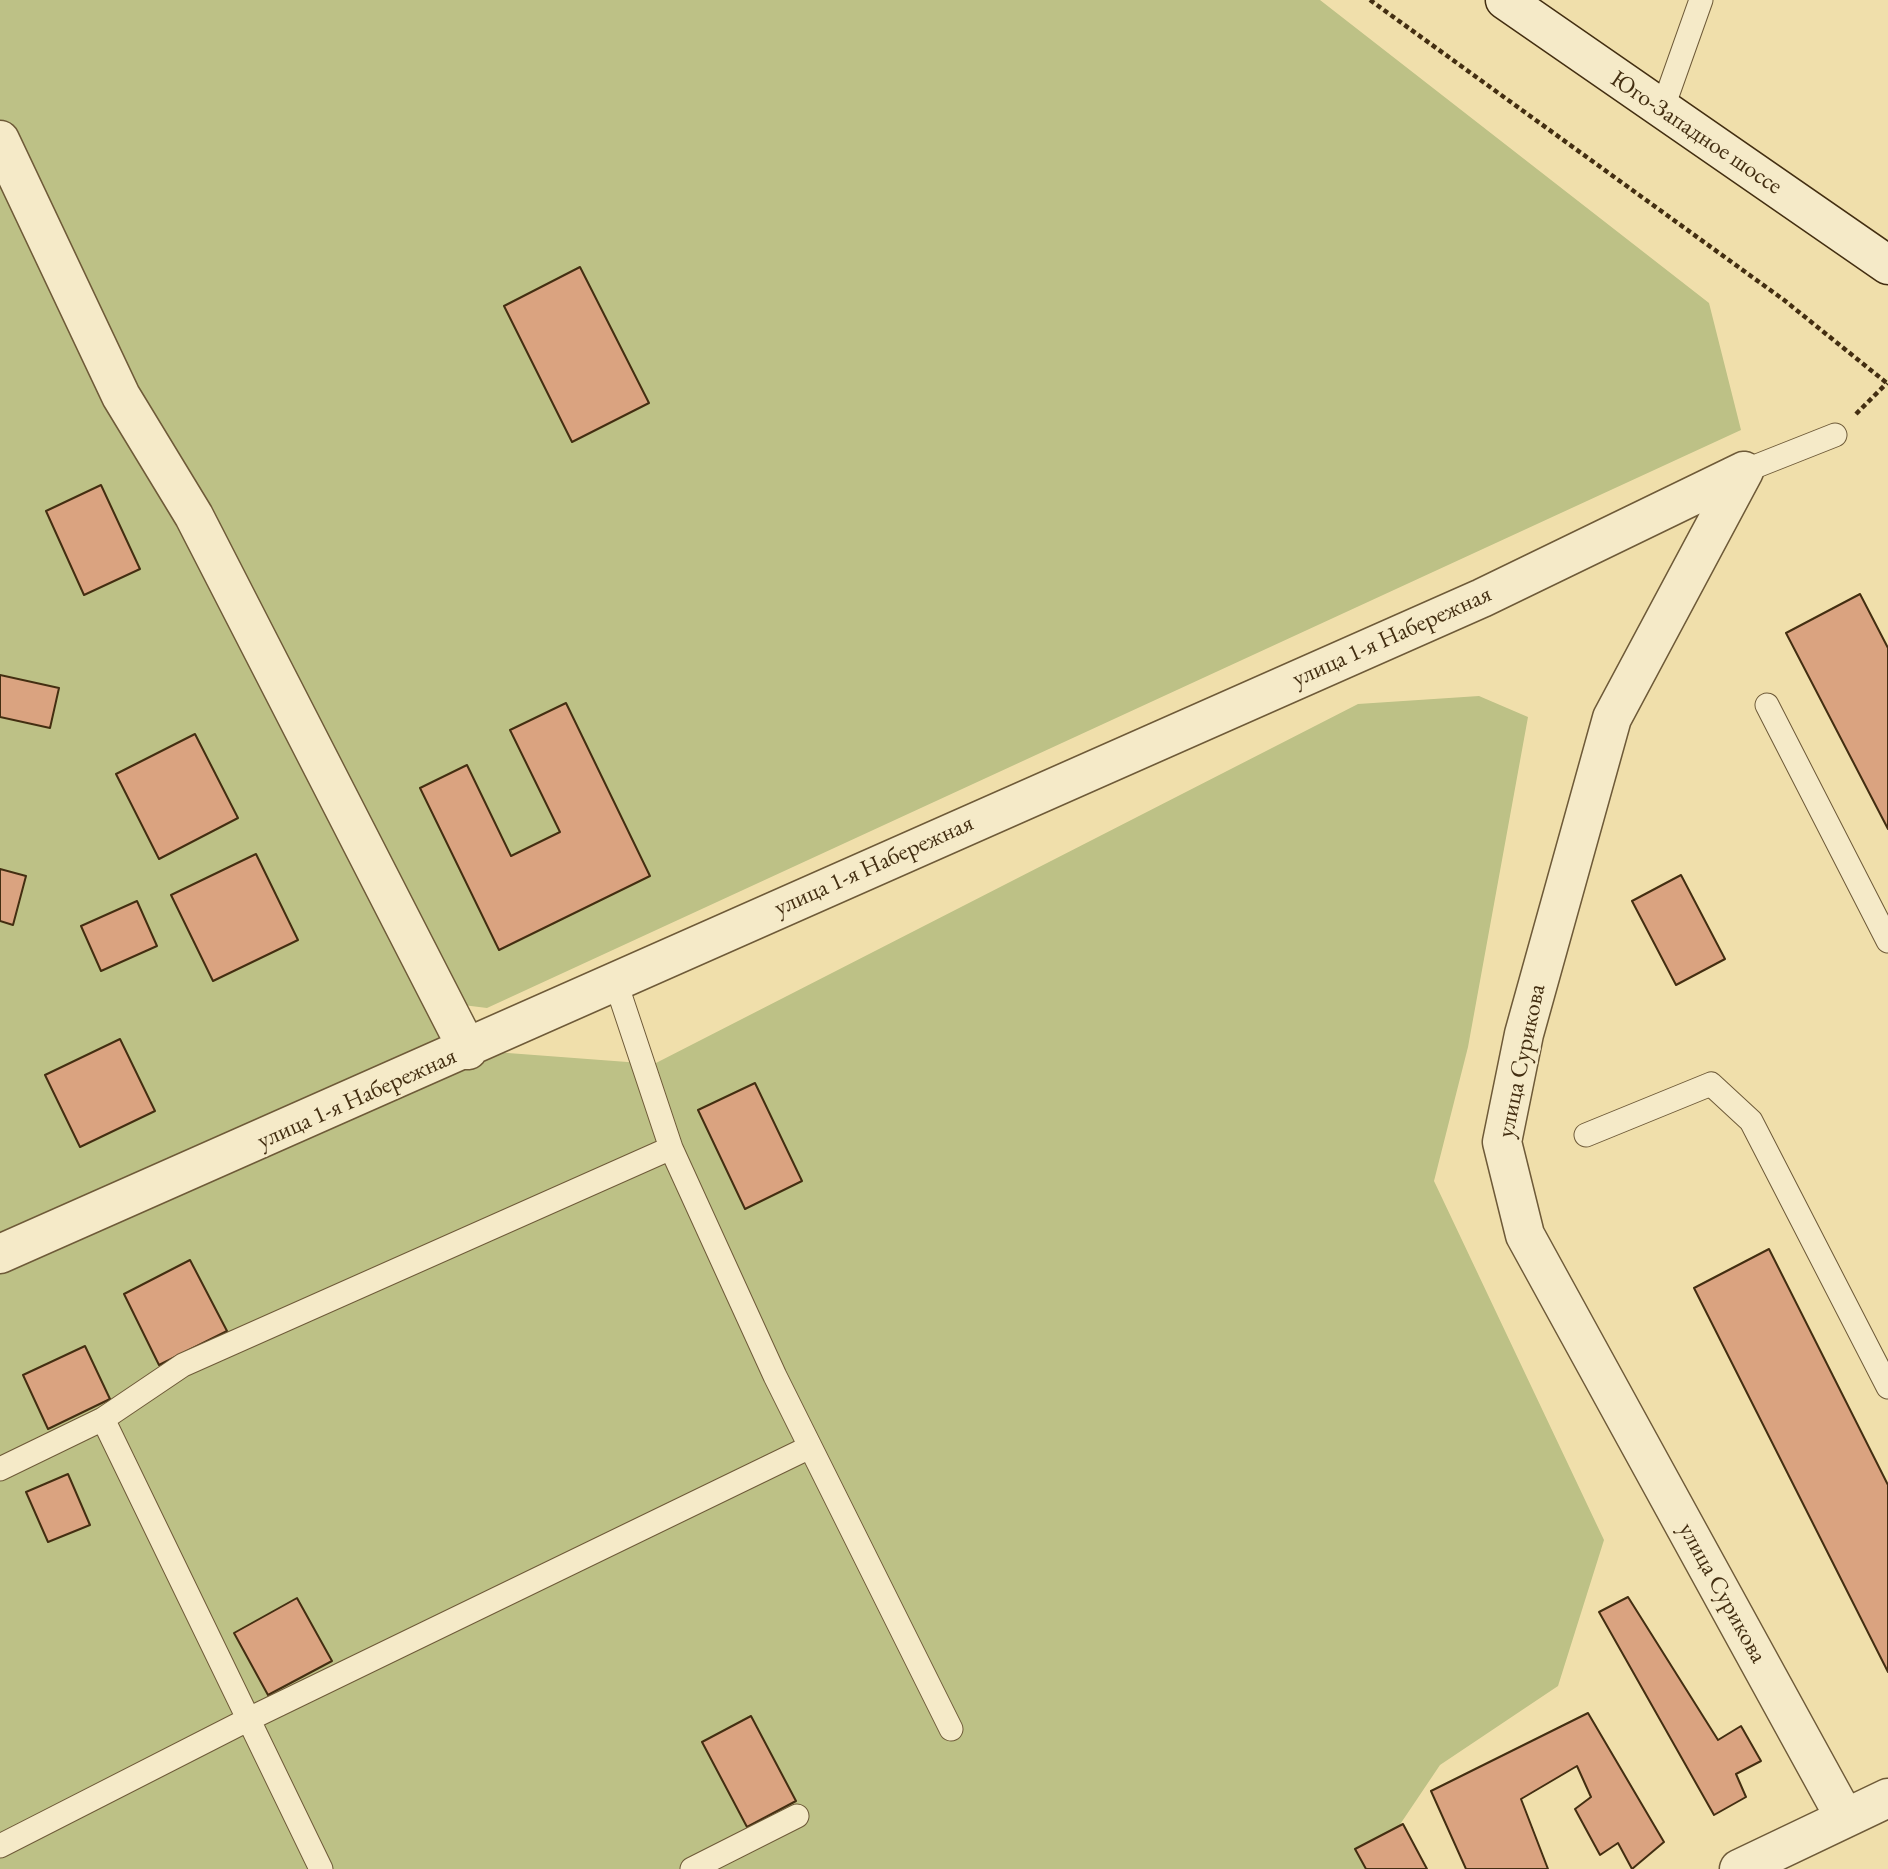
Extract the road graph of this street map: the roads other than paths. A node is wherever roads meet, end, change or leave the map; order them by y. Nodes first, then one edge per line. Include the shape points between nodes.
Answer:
1 (1504, 0) edge
2 (1701, 0) edge
3 (1662, 110) junction
4 (0, 140) edge
5 (1886, 261) edge
6 (1835, 435) road end
7 (1744, 471) junction
8 (1766, 705) dead end
9 (1888, 941) edge
10 (615, 980) junction
11 (468, 1050) junction
12 (1586, 1135) dead end
13 (671, 1148) junction
14 (0, 1254) edge
15 (1888, 1387) edge
16 (103, 1419) junction
17 (810, 1447) junction
18 (0, 1469) edge
19 (248, 1719) junction
20 (951, 1729) dead end
21 (1888, 1798) edge
22 (797, 1816) dead end
23 (1845, 1818) junction
24 (0, 1846) edge
25 (321, 1869) edge
26 (692, 1869) edge
27 (1739, 1869) edge

1 - 3 street, Юго-Западное шоссе
2 - 3 lane
3 - 5 street, Юго-Западное шоссе
4 - 11 street via 121,396 194,516
6 - 7 lane
7 - 10 street, улица 1-я Набережная via 1482,598
7 - 23 street, улица Сурикова via 1612,718 1524,1034 1502,1142 1525,1236
8 - 9 lane
10 - 11 street, улица 1-я Набережная
10 - 13 lane
11 - 14 street, улица 1-я Набережная
12 - 15 lane via 1711,1084 1751,1121
13 - 16 lane via 183,1365
13 - 17 lane
16 - 18 lane
16 - 19 lane
17 - 19 lane
17 - 20 lane
19 - 24 lane
19 - 25 lane
21 - 23 street
22 - 26 lane
23 - 27 street

